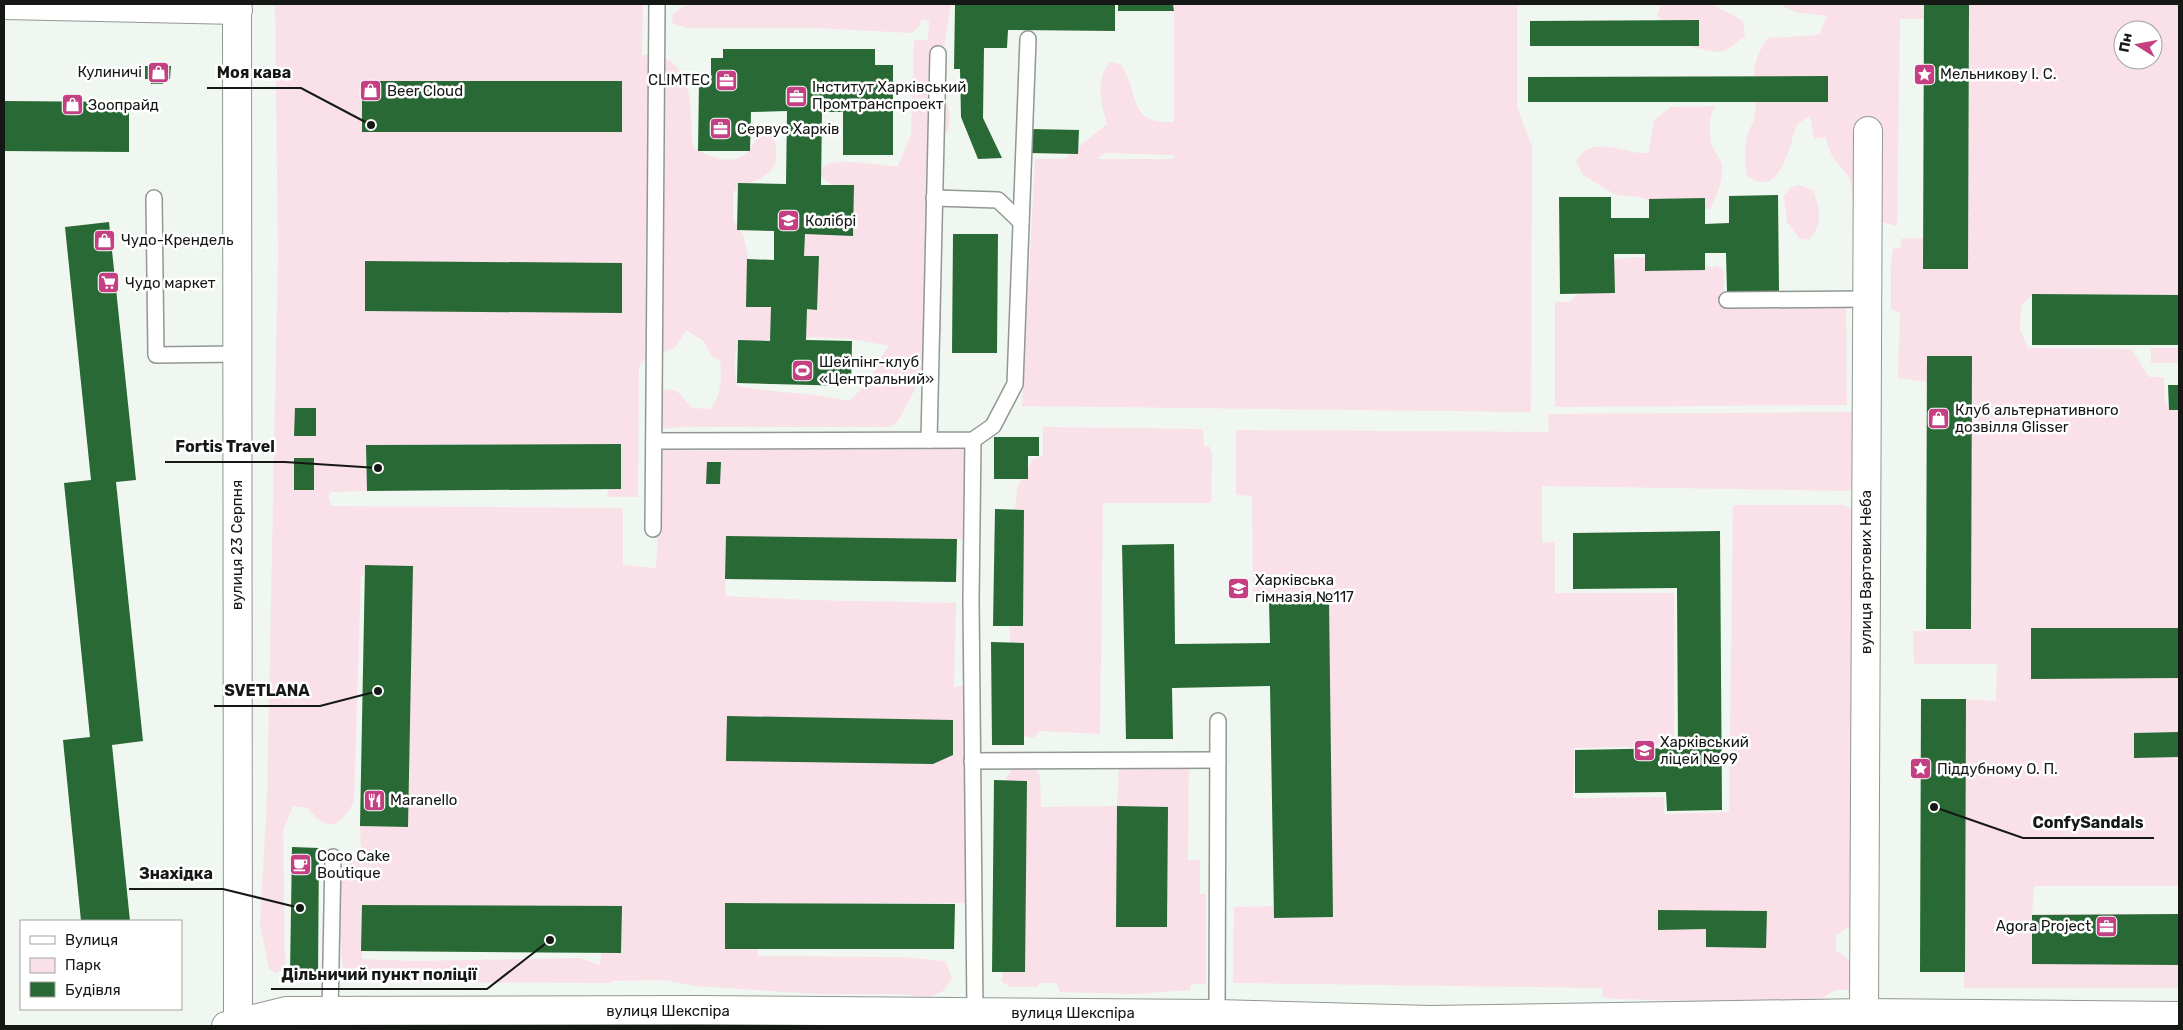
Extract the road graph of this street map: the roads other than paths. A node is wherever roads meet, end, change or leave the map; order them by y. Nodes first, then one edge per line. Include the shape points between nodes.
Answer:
1 (657, 4) edge
2 (4, 6) edge
3 (238, 7) edge
4 (1028, 39) dead end
5 (938, 54) dead end
6 (1868, 131) dead end
7 (154, 198) dead end
8 (934, 198) junction
9 (1021, 222) junction
10 (1867, 299) junction
11 (1727, 300) dead end
12 (237, 354) junction
13 (929, 440) junction
14 (973, 440) junction
15 (654, 441) junction
16 (653, 529) dead end
17 (1218, 721) dead end
18 (1218, 760) junction
19 (972, 761) junction
20 (333, 857) dead end
21 (330, 1012) junction
22 (975, 1012) junction
23 (1864, 1013) junction
24 (1217, 1014) junction
25 (2179, 1016) edge
26 (1326, 1022) edge
27 (1431, 1023) edge
28 (234, 1026) edge

1 - 15 lane
2 - 3 street
3 - 12 street, вулиця 23 Серпня
4 - 9 lane
5 - 8 lane
6 - 10 street, вулиця Вартових Неба
7 - 12 lane via 156,355
8 - 9 lane via 998,200
8 - 13 lane
9 - 14 lane via 1015,384 993,426
10 - 11 lane
10 - 23 street, вулиця Вартових Неба
12 - 28 street, вулиця 23 Серпня
13 - 14 lane
13 - 15 lane
14 - 19 lane
15 - 16 lane
17 - 18 lane
18 - 19 lane
18 - 24 lane
19 - 22 lane
20 - 21 lane
21 - 22 street, вулиця Шекспіра
21 - 28 street, вулиця Шекспіра via 286,1011
22 - 24 street, вулиця Шекспіра
23 - 25 street, вулиця Шекспіра
23 - 27 street, вулиця Шекспіра
24 - 26 street, вулиця Шекспіра
26 - 27 street, вулиця Шекспіра

